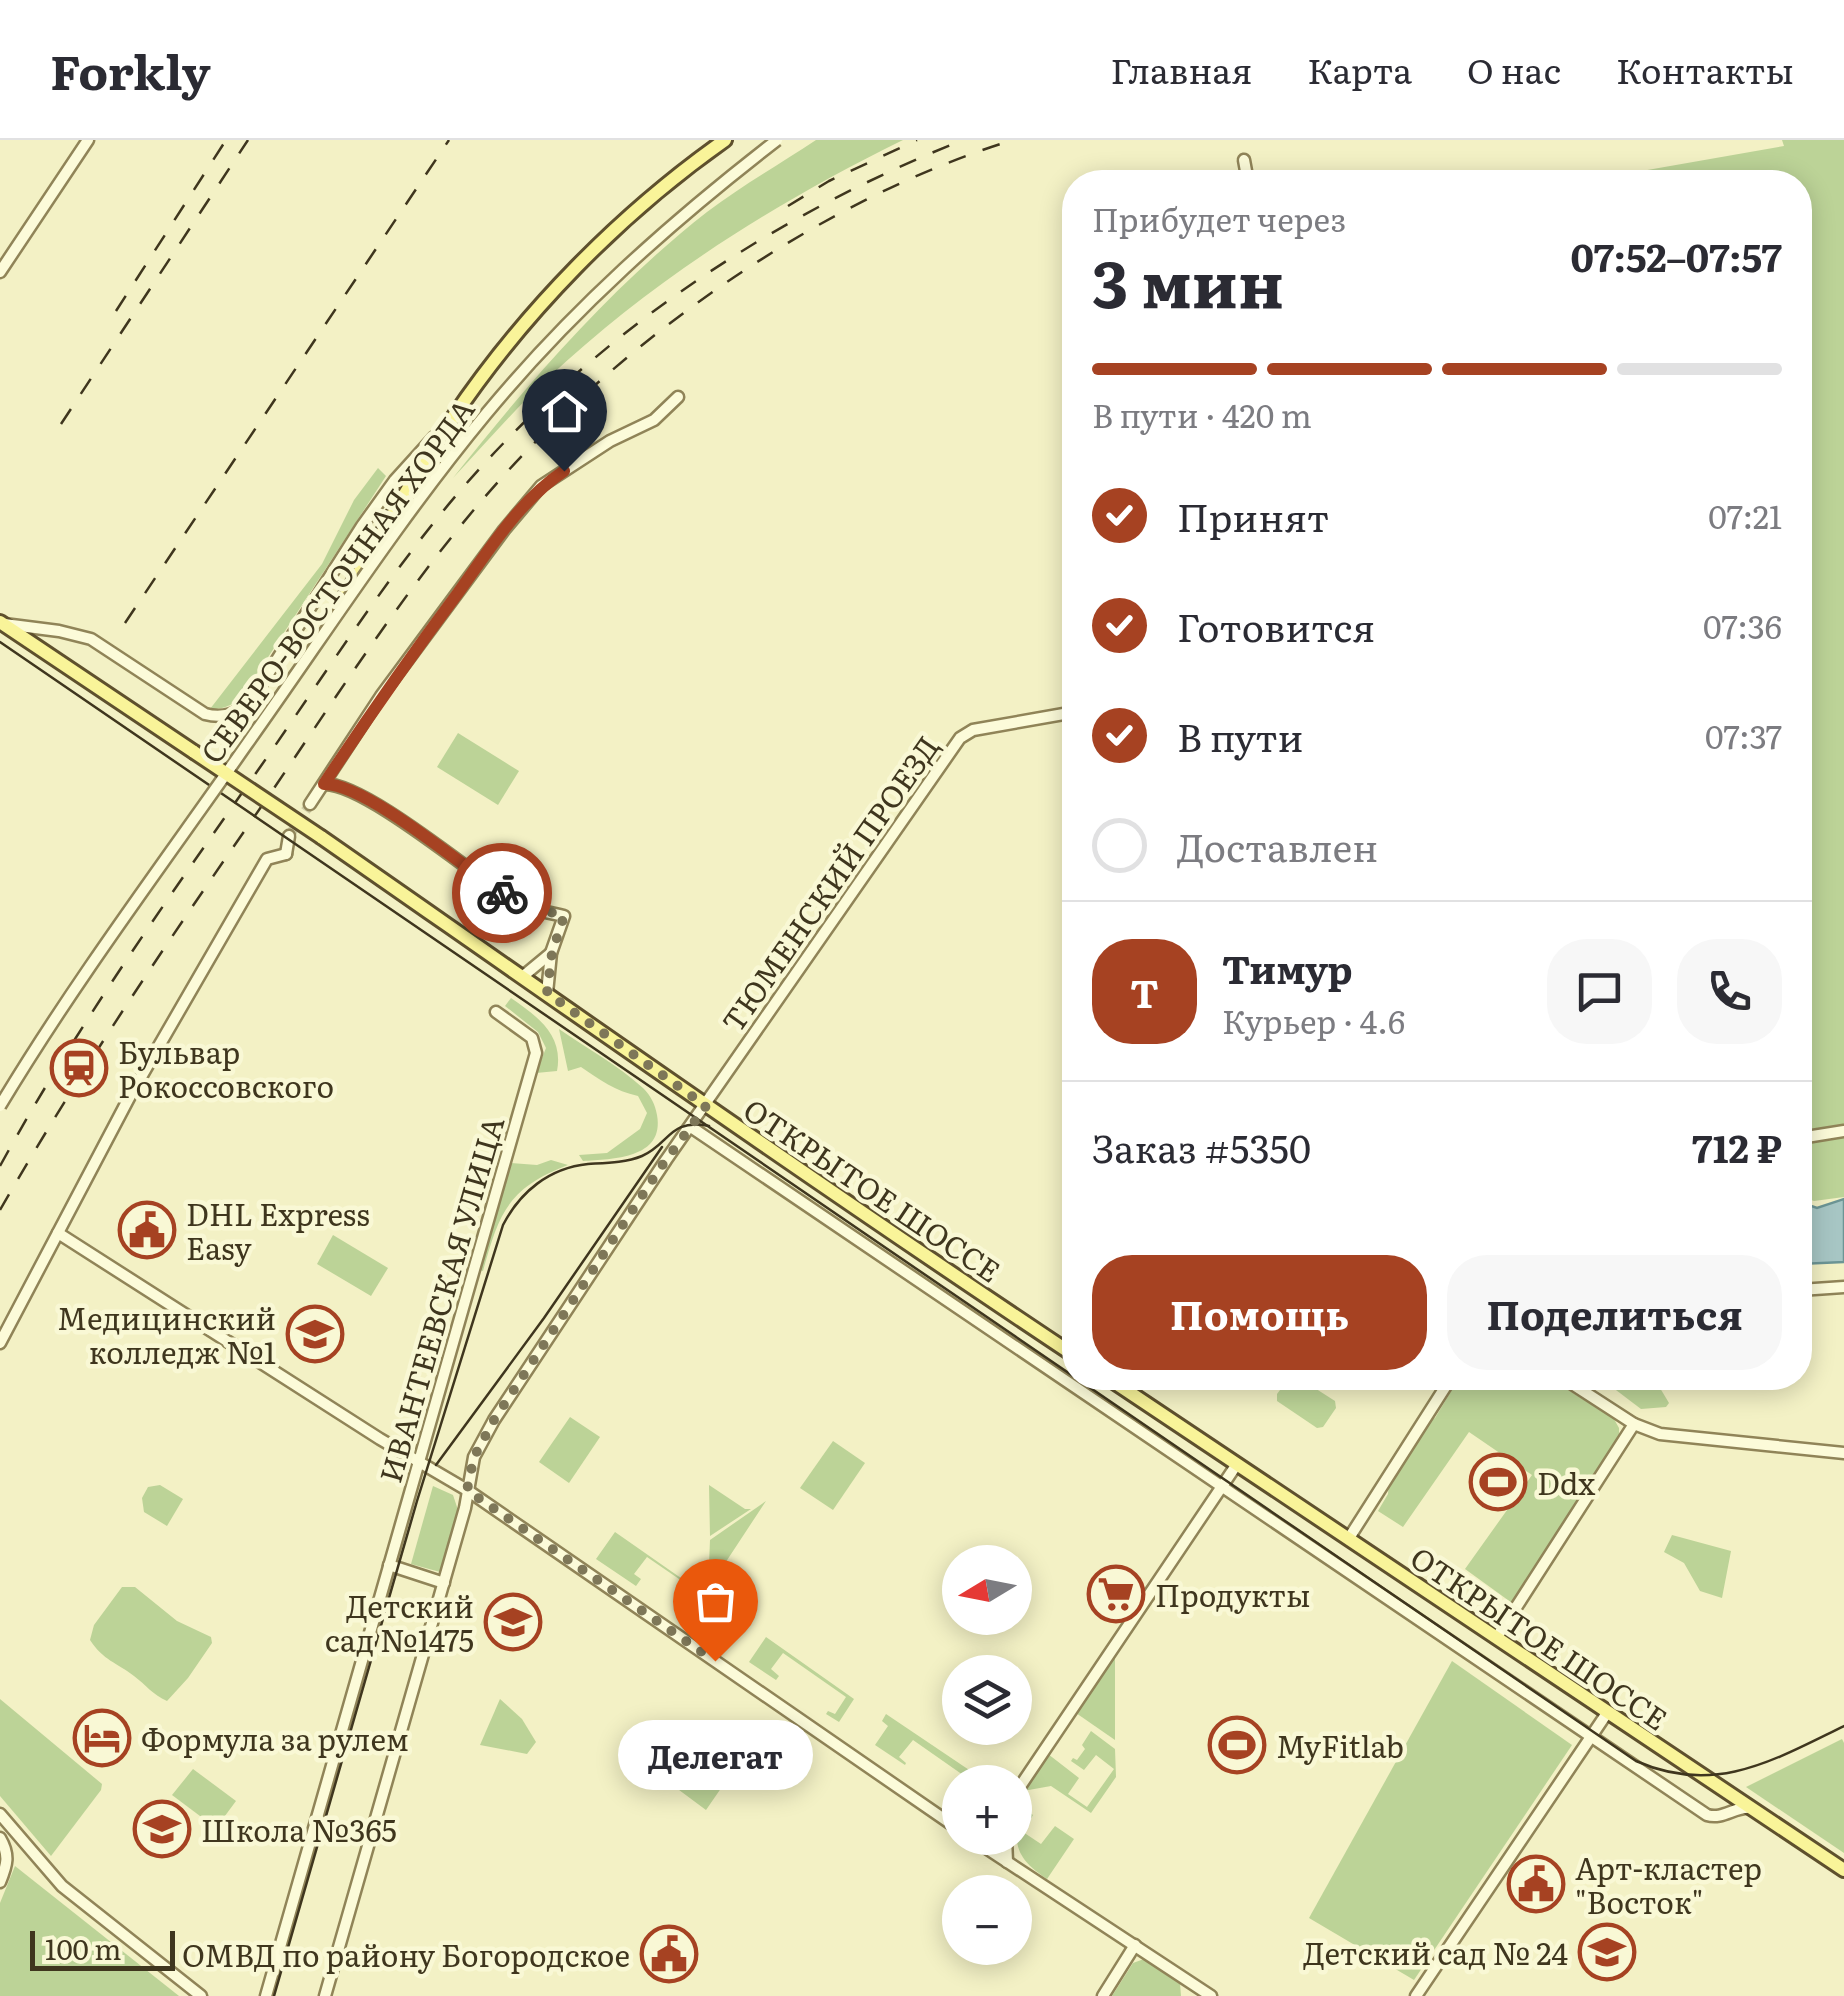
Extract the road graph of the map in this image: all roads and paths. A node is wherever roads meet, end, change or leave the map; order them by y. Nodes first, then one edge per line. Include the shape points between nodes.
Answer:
1 (88, 140) edge
2 (777, 140) edge
3 (721, 142) edge
4 (1244, 160) dead end
5 (1246, 170) edge
6 (0, 272) edge
7 (678, 397) dead end
8 (454, 416) junction
9 (2, 623) edge
10 (1062, 714) edge
11 (324, 784) junction
12 (310, 804) tunnel mouth
13 (289, 836) tunnel mouth
14 (552, 953) junction
15 (522, 977) junction
16 (547, 993) junction
17 (496, 1012) dead end
18 (0, 1104) edge
19 (706, 1106) junction
20 (691, 1127) junction
21 (1844, 1131) edge
22 (1812, 1136) edge
23 (58, 1233) junction
24 (1844, 1287) edge
25 (1812, 1289) edge
26 (0, 1343) edge
27 (1062, 1347) edge
28 (1062, 1379) edge
29 (1078, 1390) edge
30 (1126, 1390) edge
31 (1444, 1390) edge
32 (1582, 1390) edge
33 (1634, 1424) junction
34 (1844, 1453) edge
35 (418, 1462) junction
36 (1238, 1464) junction
37 (1221, 1487) junction
38 (467, 1490) junction
39 (1348, 1538) junction
40 (389, 1565) junction
41 (444, 1583) junction
42 (1497, 1637) junction
43 (1608, 1713) junction
44 (1591, 1738) junction
45 (1032, 1769) edge
46 (1751, 1808) junction
47 (0, 1814) edge
48 (942, 1818) edge
49 (0, 1838) edge
50 (998, 1855) edge
51 (1007, 1855) edge
52 (1008, 1862) junction
53 (1844, 1870) edge
54 (0, 1882) edge
55 (1135, 1945) junction
56 (1195, 1992) edge
57 (201, 1996) edge
58 (266, 1996) edge
59 (325, 1996) edge
60 (1103, 1996) edge
61 (1211, 1996) edge
62 (1416, 1996) edge

1 - 6 street
2 - 18 street, СЕВЕРО-ВОСТОЧНАЯ ХОРДА, bridge via 584,307 437,474
3 - 8 main road, СЕВЕРО-ВОСТОЧНАЯ ХОРДА via 563,282
4 - 5 street
7 - 11 street via 654,420 541,486
8 - 9 street via 395,480 250,702 234,713 206,714 79,634
8 - 18 main road, СЕВЕРО-ВОСТОЧНАЯ ХОРДА via 326,627
9 - 15 main road, ОТКРЫТОЕ ШОССЕ, bridge
10 - 19 street, ТЮМЕНСКИЙ ПРОЕЗД via 960,738
11 - 12 street
11 - 14 street via 385,810 518,903 564,916
13 - 23 street via 288,857 267,859
14 - 15 street
14 - 16 street
15 - 16 main road, ОТКРЫТОЕ ШОССЕ
16 - 19 main road, ОТКРЫТОЕ ШОССЕ
17 - 35 street, ИВАНТЕЕВСКАЯ УЛИЦА via 536,1047
19 - 20 street
19 - 27 main road, ОТКРЫТОЕ ШОССЕ
20 - 28 street
20 - 38 street via 494,1420 474,1457
21 - 22 street
23 - 26 street
23 - 35 street
24 - 25 street
29 - 37 street
30 - 36 main road, ОТКРЫТОЕ ШОССЕ
31 - 39 street
32 - 33 street
33 - 34 street via 1660,1434
33 - 42 street
35 - 38 street
35 - 40 street, ИВАНТЕЕВСКАЯ УЛИЦА
36 - 37 street
36 - 39 main road, ОТКРЫТОЕ ШОССЕ
37 - 44 street
37 - 45 street
38 - 41 street
38 - 48 street
39 - 42 main road, ОТКРЫТОЕ ШОССЕ
40 - 41 street
40 - 58 street, ИВАНТЕЕВСКАЯ УЛИЦА
41 - 59 street
42 - 43 main road, ОТКРЫТОЕ ШОССЕ
43 - 44 street
43 - 46 main road, ОТКРЫТОЕ ШОССЕ
44 - 46 street via 1708,1815
44 - 62 street
46 - 53 main road, ОТКРЫТОЕ ШОССЕ
47 - 57 street via 62,1886
49 - 54 street via 8,1851
50 - 52 street
51 - 52 street
52 - 55 street
55 - 56 street
55 - 60 street
56 - 61 street

